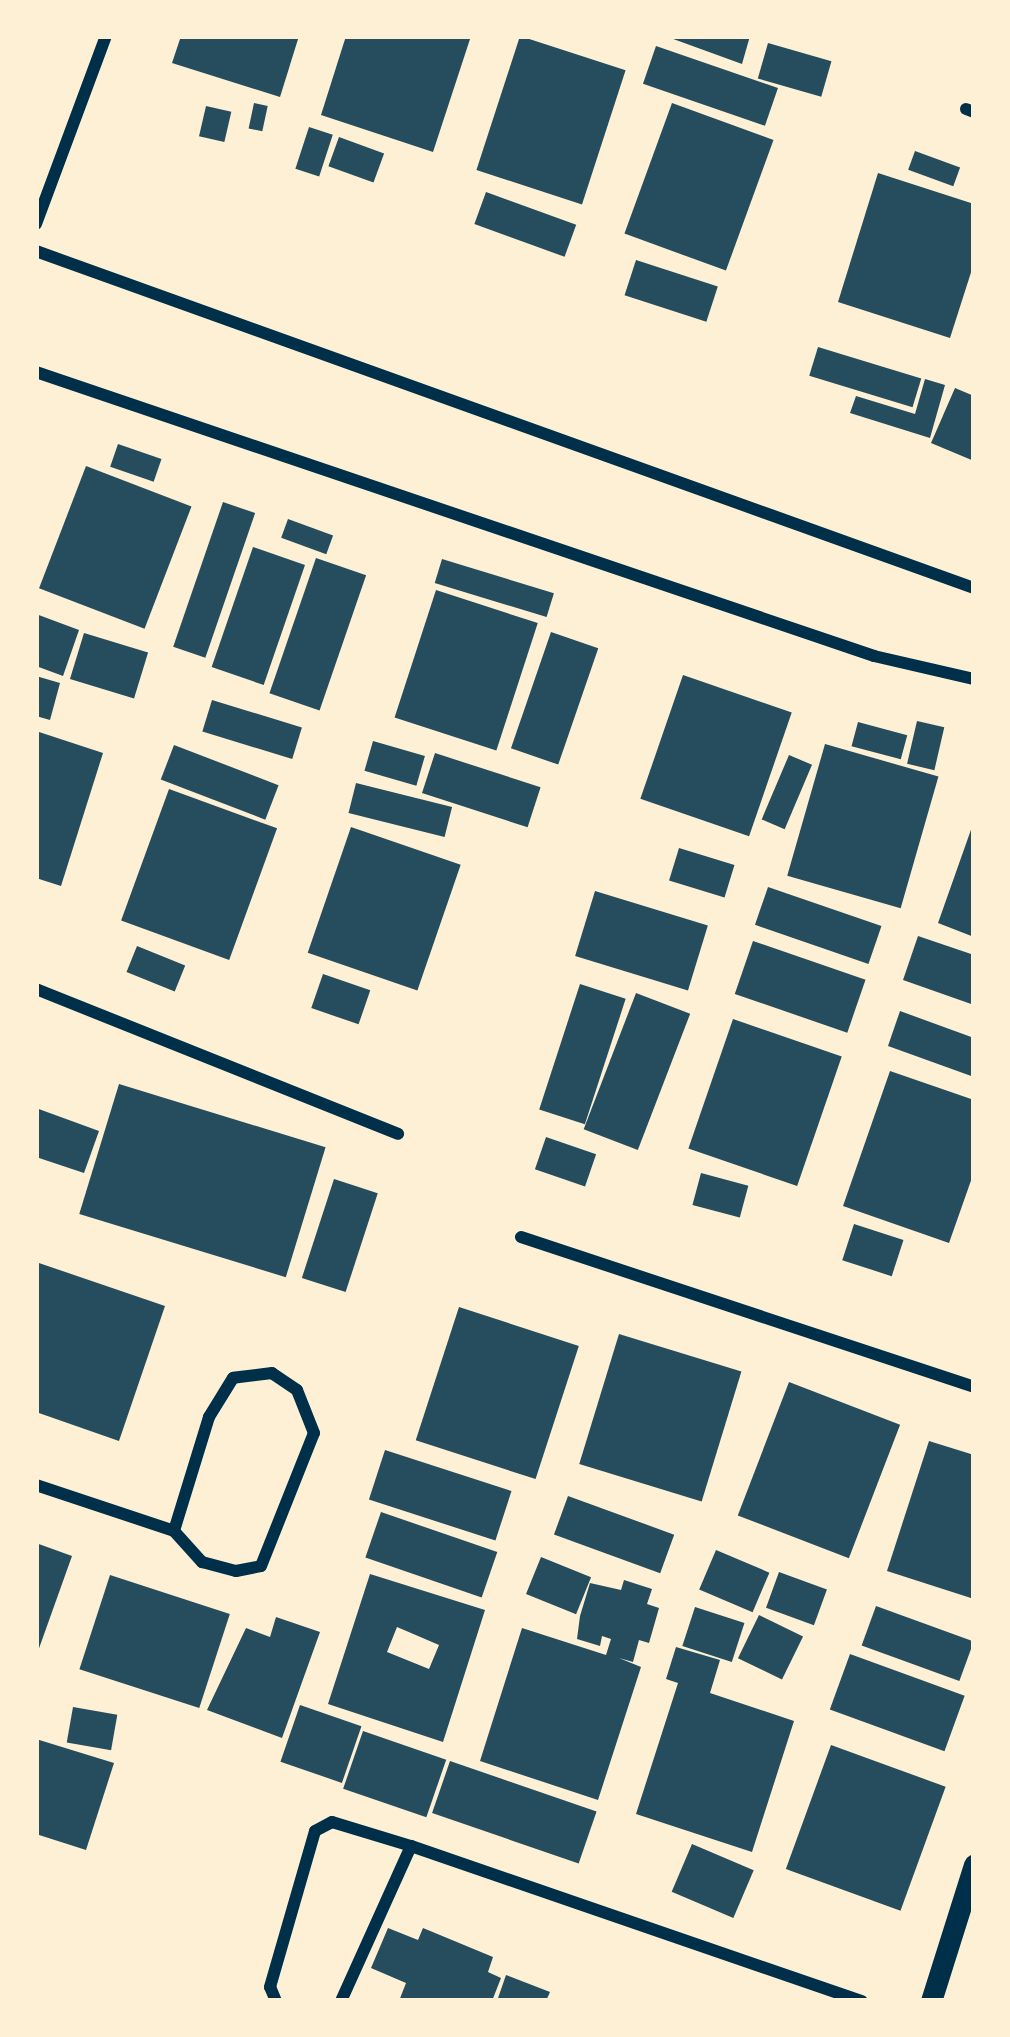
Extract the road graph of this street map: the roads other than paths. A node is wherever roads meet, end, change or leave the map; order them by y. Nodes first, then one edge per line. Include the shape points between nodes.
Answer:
1 (106, 36) edge
2 (36, 224) edge
3 (36, 251) edge
4 (36, 372) edge
5 (974, 588) edge
6 (974, 680) edge
7 (36, 988) edge
8 (398, 1134) dead end
9 (521, 1237) dead end
10 (974, 1387) edge
11 (36, 1485) edge
12 (173, 1531) junction
13 (411, 1846) junction
14 (974, 1864) edge
15 (276, 2001) edge
16 (341, 2001) edge
17 (862, 2001) edge
18 (931, 2001) edge

1 - 2 street
3 - 5 street
4 - 6 street via 874,656
7 - 8 street
9 - 10 street
11 - 12 street
12 - 12 street via 209,1417 233,1378 272,1372 297,1390 314,1433 261,1566 236,1571 202,1562
13 - 15 street via 332,1822 315,1831 270,1987
13 - 16 street
13 - 17 street
14 - 18 street

